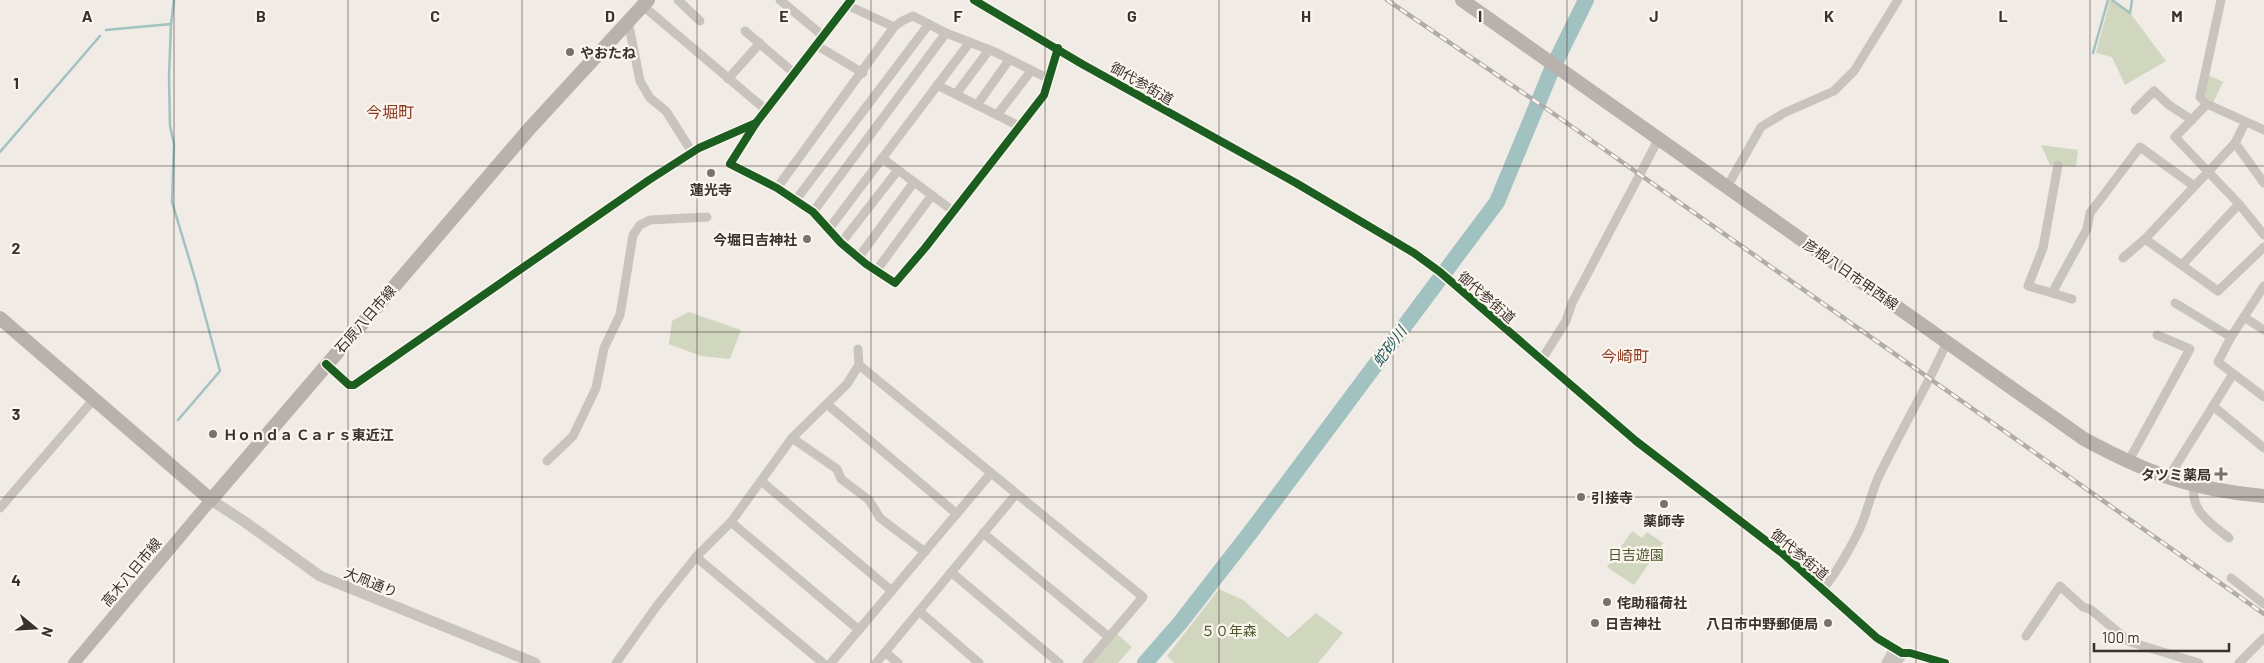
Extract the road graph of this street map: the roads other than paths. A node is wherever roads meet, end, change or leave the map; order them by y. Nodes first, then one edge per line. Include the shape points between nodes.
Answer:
1 (678, 0) edge
2 (780, 0) edge
3 (974, 0) edge
4 (1462, 0) edge
5 (1898, 0) edge
6 (2221, 0) edge
7 (645, 3) edge
8 (849, 3) edge
9 (628, 21) junction
10 (700, 21) dead end
11 (929, 24) junction
12 (894, 27) junction
13 (746, 31) dead end
14 (946, 34) junction
15 (823, 36) junction
16 (970, 42) junction
17 (760, 43) junction
18 (816, 45) junction
19 (1058, 48) junction
20 (989, 50) junction
21 (1009, 60) junction
22 (863, 72) junction
23 (1031, 72) junction
24 (794, 73) junction
25 (728, 79) junction
26 (1049, 79) junction
27 (937, 85) junction
28 (956, 94) junction
29 (2207, 104) junction
30 (977, 105) junction
31 (2135, 110) dead end
32 (767, 111) junction
33 (997, 115) junction
34 (2192, 120) junction
35 (756, 123) junction
36 (2245, 123) junction
37 (1019, 126) junction
38 (2264, 130) edge
39 (1658, 140) junction
40 (2235, 143) junction
41 (692, 152) junction
42 (882, 158) junction
43 (2058, 165) dead end
44 (898, 170) junction
45 (2208, 171) junction
46 (914, 182) junction
47 (2264, 183) edge
48 (2194, 186) junction
49 (1728, 187) junction
50 (777, 188) junction
51 (932, 195) junction
52 (795, 201) junction
53 (2239, 204) junction
54 (953, 211) junction
55 (812, 212) junction
56 (706, 217) dead end
57 (828, 230) junction
58 (2264, 235) edge
59 (2145, 239) junction
60 (841, 243) junction
61 (2264, 247) edge
62 (859, 257) junction
63 (2123, 258) dead end
64 (2182, 265) junction
65 (876, 271) junction
66 (2264, 286) edge
67 (2052, 293) junction
68 (2072, 299) dead end
69 (2174, 303) dead end
70 (2244, 317) junction
71 (0, 318) edge
72 (2264, 330) edge
73 (2157, 335) dead end
74 (2231, 337) junction
75 (1947, 342) junction
76 (858, 349) dead end
77 (1542, 359) junction
78 (326, 364) junction
79 (858, 365) junction
80 (2233, 374) junction
81 (2264, 397) edge
82 (94, 399) junction
83 (828, 405) junction
84 (2213, 406) junction
85 (792, 438) junction
86 (2264, 448) edge
87 (547, 461) dead end
88 (2128, 462) junction
89 (991, 473) junction
90 (2168, 478) junction
91 (761, 481) junction
92 (2194, 485) junction
93 (1016, 494) junction
94 (2264, 496) edge
95 (211, 500) junction
96 (0, 508) edge
97 (957, 514) junction
98 (730, 522) junction
99 (984, 533) junction
100 (2229, 538) dead end
101 (925, 552) junction
102 (696, 557) junction
103 (951, 572) junction
104 (2231, 578) dead end
105 (1822, 589) junction
106 (892, 590) junction
107 (2264, 604) edge
108 (919, 611) junction
109 (859, 630) junction
110 (2026, 636) dead end
111 (1109, 637) junction
112 (2264, 638) edge
113 (885, 652) junction
114 (1898, 655) edge
115 (74, 663) edge
116 (535, 663) edge
117 (616, 663) edge
118 (823, 663) edge
119 (831, 663) edge
120 (876, 663) edge
121 (898, 663) edge
122 (979, 663) edge
123 (1059, 663) edge
124 (1087, 663) edge
125 (1887, 663) edge
126 (1945, 663) edge
127 (2199, 663) edge
128 (2239, 663) edge

1 - 10 street
2 - 15 street
3 - 19 street, 御代参街道
4 - 39 main road, 彦根八日市甲西線
5 - 49 street via 1854,71 1834,91 1761,126
6 - 29 street via 2200,97
7 - 9 main road, 石原八日市線
7 - 25 street
8 - 12 street
8 - 15 street
9 - 41 street via 640,81 650,98 666,111
9 - 78 main road, 石原八日市線 via 530,128
11 - 12 street via 912,16
11 - 14 street
11 - 52 street
12 - 22 street
13 - 17 street
14 - 16 street
14 - 55 street
15 - 18 street
16 - 20 street
16 - 27 street
17 - 24 street
17 - 25 street
18 - 22 street
18 - 24 street
19 - 26 street
19 - 77 street, 御代参街道 via 1414,253
20 - 21 street
20 - 28 street
21 - 23 street
21 - 30 street
22 - 50 street
23 - 26 street
23 - 33 street
24 - 32 street
25 - 32 street
26 - 37 street via 1044,95
27 - 28 street
27 - 42 street
28 - 30 street
29 - 34 street
29 - 36 street
30 - 33 street
31 - 34 street via 2154,91
32 - 35 street
33 - 37 street
34 - 45 street via 2175,137
35 - 41 street
35 - 50 street via 730,164
36 - 38 street
36 - 40 street
37 - 54 street
39 - 49 main road, 彦根八日市甲西線
39 - 77 street via 1572,303 1566,321
40 - 45 street
40 - 47 street
41 - 78 street via 354,385 349,385
42 - 44 street
42 - 57 street
43 - 67 street via 2043,248 2028,286
44 - 46 street
44 - 60 street
45 - 48 street
45 - 53 street
46 - 51 street
46 - 62 street
48 - 59 street
48 - 67 street via 2140,147 2090,213 2087,229
49 - 75 main road, 彦根八日市甲西線
50 - 52 street
51 - 54 street
51 - 65 street
52 - 55 street
53 - 58 street
53 - 64 street
54 - 65 street via 895,283
55 - 57 street
56 - 87 street via 650,220 640,225 633,235 620,315 604,348 596,388 573,436
57 - 60 street
59 - 63 street
59 - 64 street
60 - 62 street
61 - 64 street via 2218,291
62 - 65 street
66 - 70 street
67 - 68 street
69 - 74 street
70 - 72 street
70 - 74 street
71 - 82 main road
73 - 88 street via 2190,349
74 - 80 street via 2218,362
75 - 88 main road, 彦根八日市甲西線 via 2084,438
75 - 105 street via 1877,481 1862,524 1838,569
76 - 79 street
77 - 105 street, 御代参街道 via 1636,441 1782,553
78 - 95 main road, 石原八日市線
79 - 83 street via 847,384
79 - 89 street
80 - 81 street
80 - 84 street
82 - 95 main road
82 - 96 street
83 - 85 street
83 - 97 street
84 - 86 street
84 - 90 street
85 - 91 street
85 - 101 street via 837,469 841,480 869,500 880,518
88 - 90 main road, 彦根八日市甲西線
89 - 93 street
89 - 97 street
90 - 92 main road, 彦根八日市甲西線
91 - 98 street
91 - 106 street
92 - 94 main road, 彦根八日市甲西線
92 - 100 street via 2192,497 2198,511
93 - 99 street
93 - 111 street via 1143,597
95 - 115 main road, 高木八日市線
95 - 116 street, 大凧通り via 320,576
97 - 101 street
98 - 102 street
98 - 109 street
99 - 103 street
99 - 111 street
101 - 106 street
102 - 117 street
102 - 118 street
103 - 108 street
103 - 123 street
104 - 107 street
105 - 114 street, 御代参街道
106 - 109 street
108 - 113 street
108 - 122 street
109 - 119 street
110 - 127 street via 2060,586 2130,642
111 - 124 street
112 - 128 street
113 - 120 street
113 - 121 street
114 - 125 street
114 - 126 street, 御代参街道 via 1910,653

